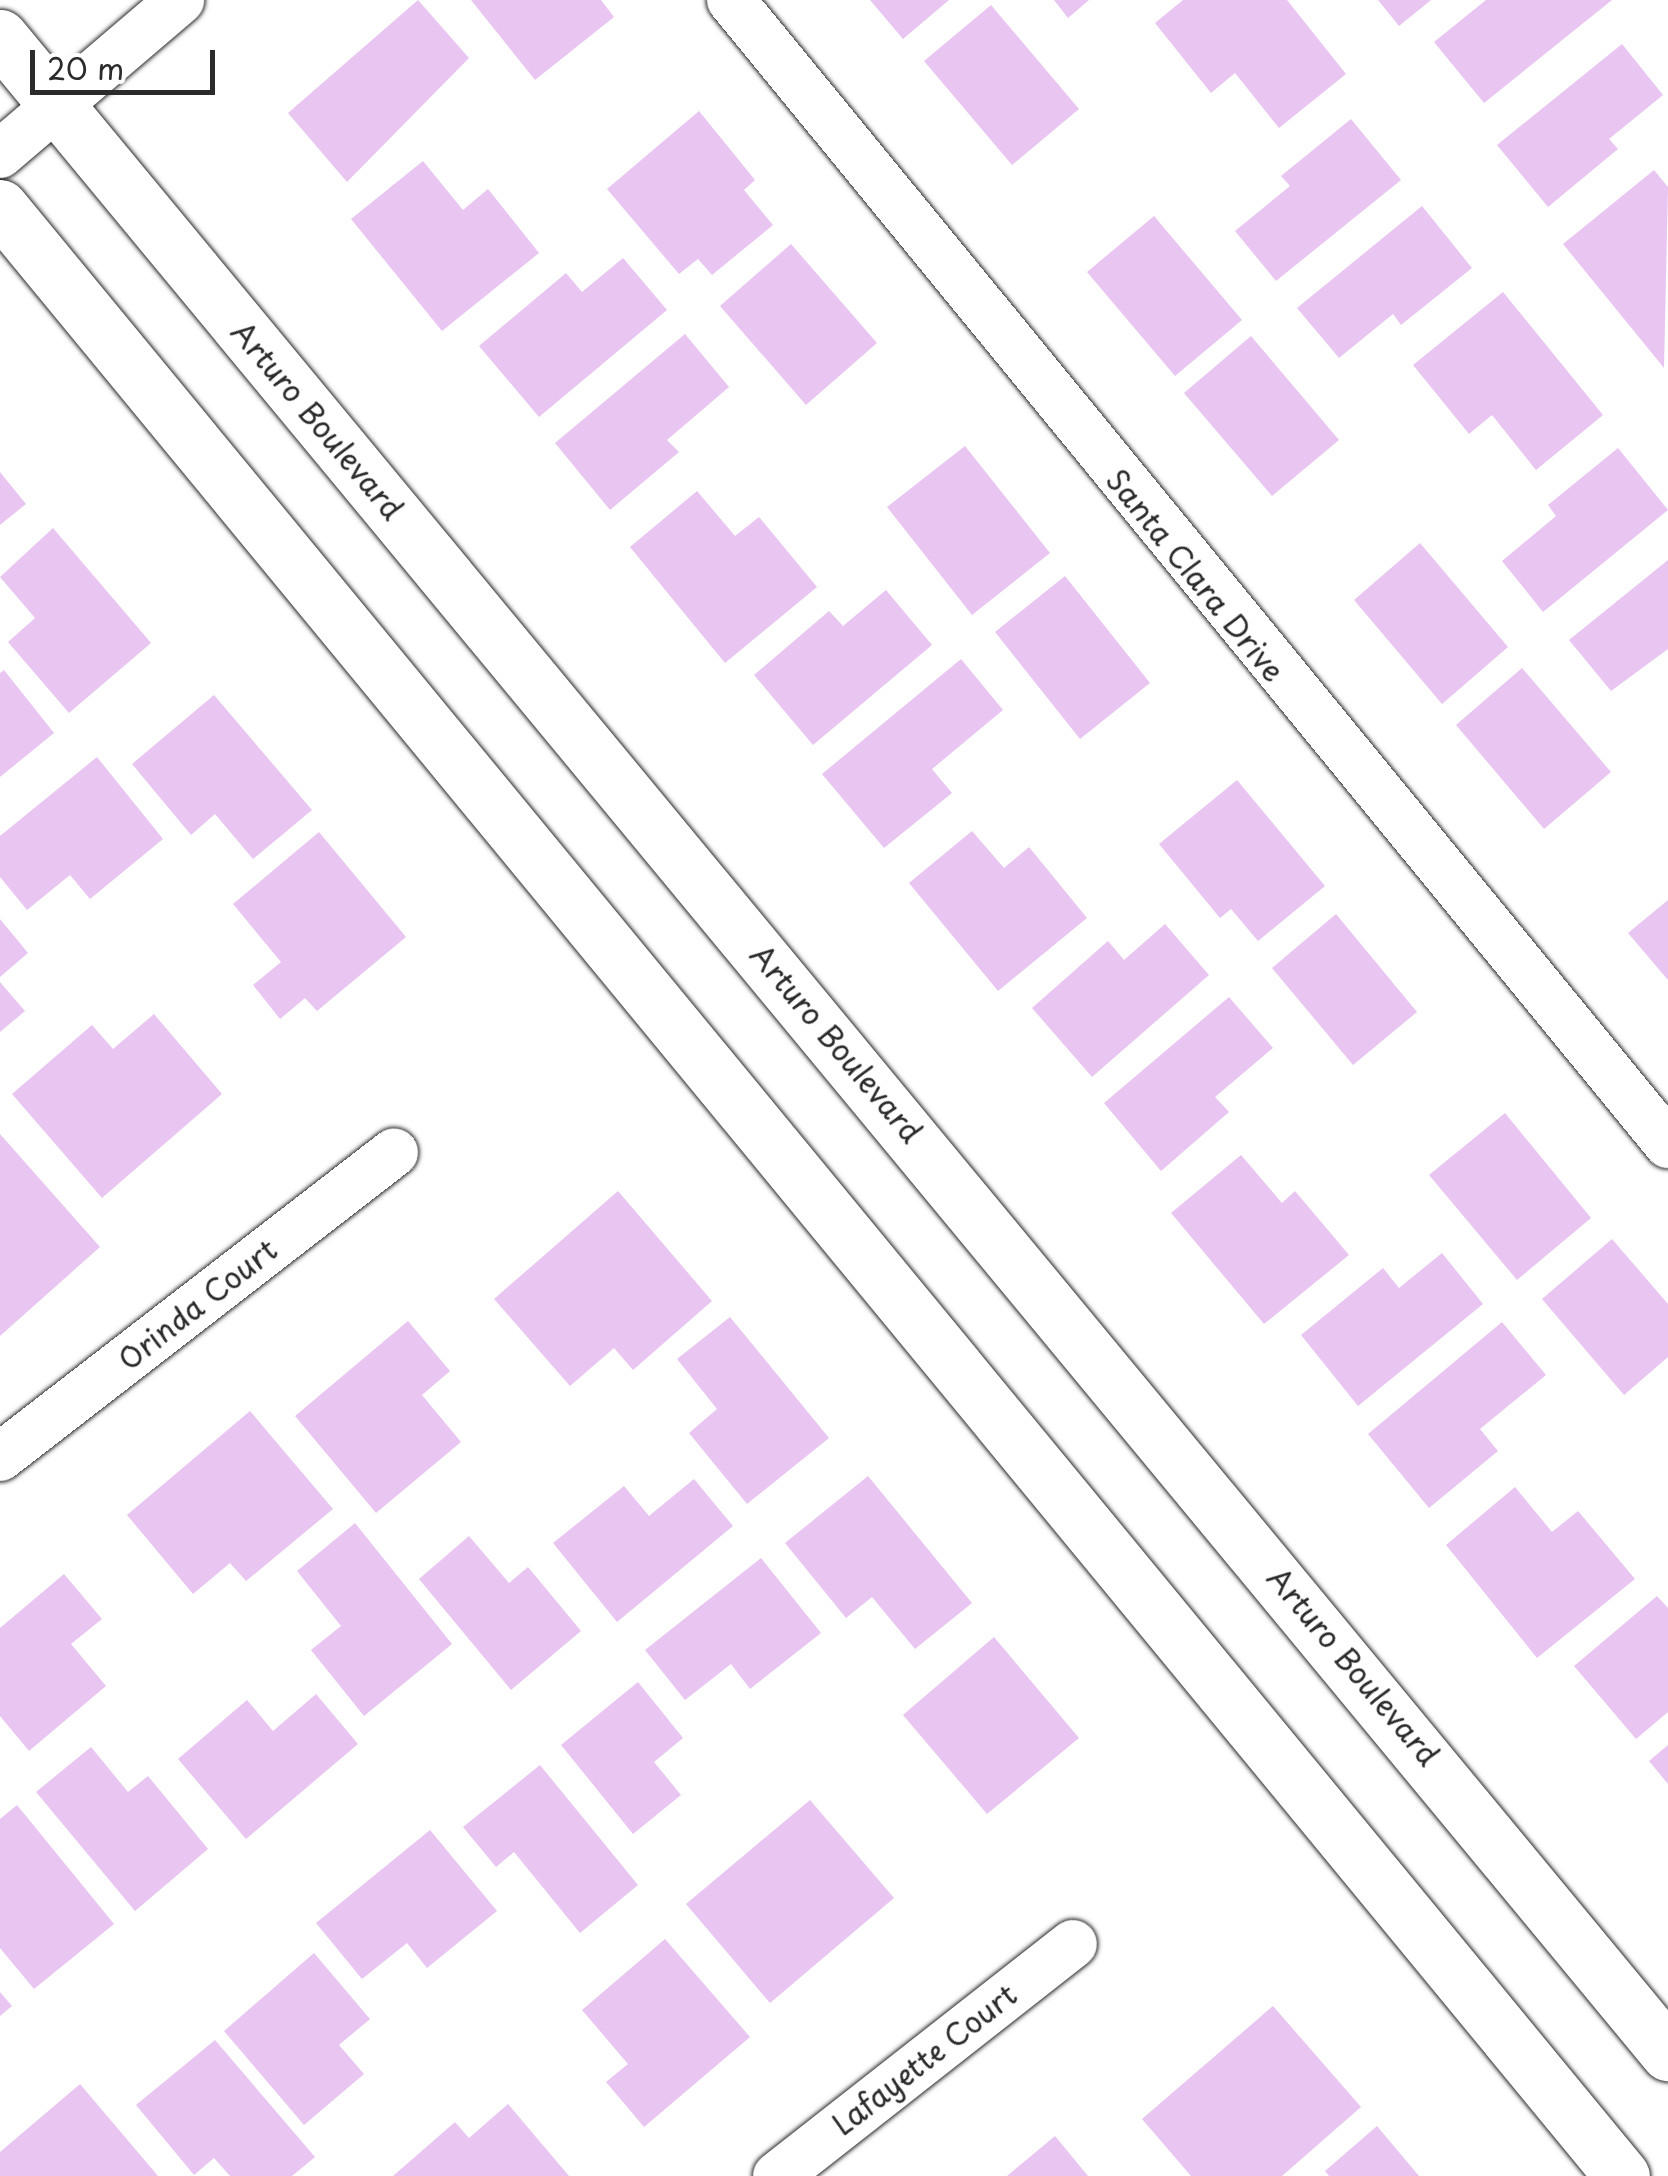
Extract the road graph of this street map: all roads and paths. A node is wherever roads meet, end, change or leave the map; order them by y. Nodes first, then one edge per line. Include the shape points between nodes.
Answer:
1 (180, 0) edge
2 (732, 0) edge
3 (0, 37) edge
4 (58, 107) junction
5 (0, 154) edge
6 (0, 207) edge
7 (1668, 1144) edge
8 (394, 1152) dead end
9 (0, 1457) edge
10 (1072, 1944) dead end
11 (1668, 2053) edge
12 (777, 2176) edge
13 (1622, 2176) edge

1 - 4 street
2 - 7 street, Santa Clara Drive
3 - 4 street, Arturo Boulevard
4 - 5 street
4 - 11 street, Arturo Boulevard
6 - 13 street
8 - 9 street, Orinda Court
10 - 12 street, Lafayette Court

